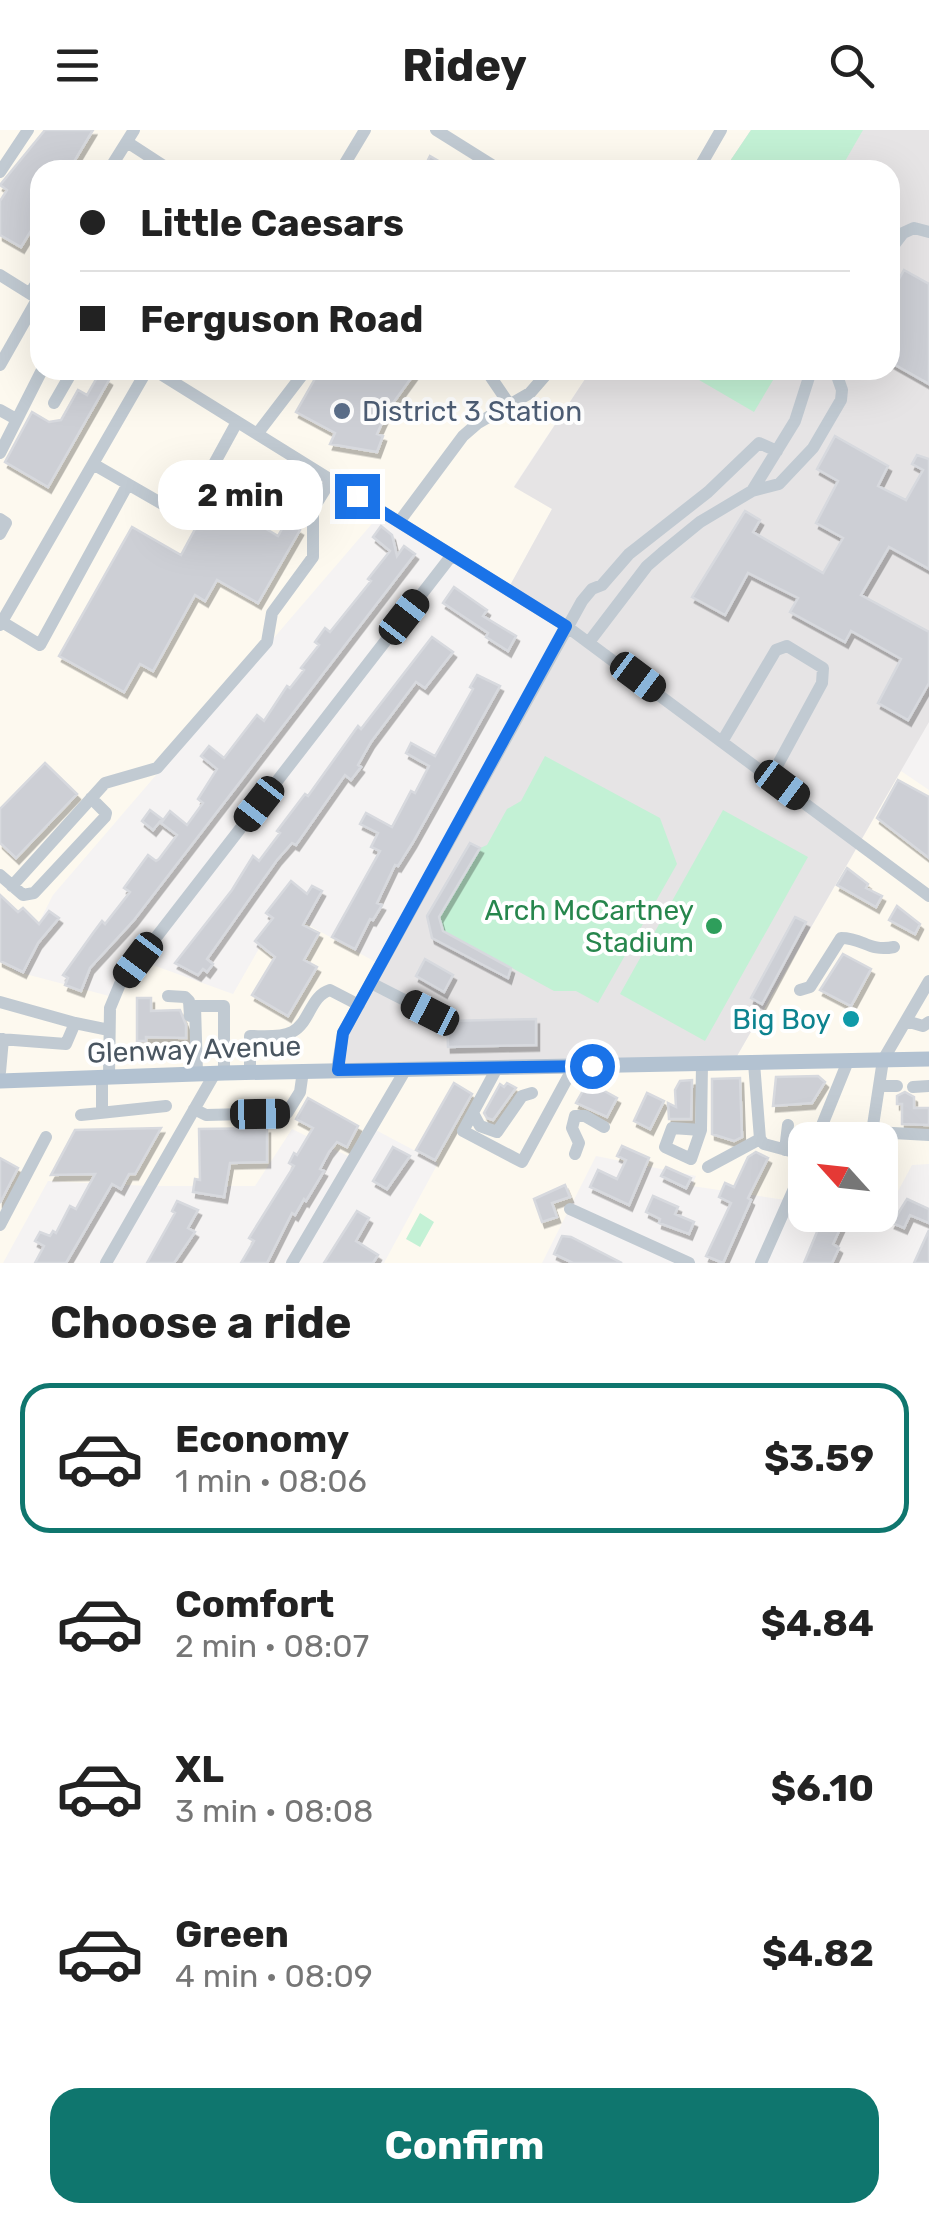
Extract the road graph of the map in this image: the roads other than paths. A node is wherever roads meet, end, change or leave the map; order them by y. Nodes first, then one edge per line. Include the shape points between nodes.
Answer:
1 (28, 130) edge
2 (365, 130) edge
3 (436, 130) edge
4 (721, 130) edge
5 (130, 136) edge
6 (115, 160) edge
7 (158, 160) edge
8 (347, 160) edge
9 (484, 160) edge
10 (704, 160) edge
11 (0, 172) edge
12 (929, 232) edge
13 (900, 237) edge
14 (0, 275) edge
15 (30, 293) edge
16 (30, 308) edge
17 (0, 364) edge
18 (37, 380) edge
19 (68, 380) edge
20 (144, 380) edge
21 (167, 380) edge
22 (298, 380) edge
23 (493, 380) edge
24 (541, 380) edge
25 (808, 380) edge
26 (838, 380) edge
27 (54, 403) dead end
28 (509, 404) junction
29 (0, 410) edge
30 (16, 420) junction
31 (238, 422) junction
32 (257, 434) junction
33 (777, 451) junction
34 (0, 453) edge
35 (92, 464) junction
36 (331, 480) junction
37 (128, 484) junction
38 (752, 491) junction
39 (0, 518) edge
40 (399, 522) junction
41 (0, 534) edge
42 (452, 555) junction
43 (1, 624) edge
44 (566, 626) junction
45 (588, 642) junction
46 (722, 740) junction
47 (771, 776) junction
48 (91, 798) junction
49 (0, 875) edge
50 (12, 886) junction
51 (929, 896) edge
52 (894, 946) dead end
53 (929, 982) edge
54 (371, 983) junction
55 (800, 990) dead end
56 (168, 996) dead end
57 (0, 1002) edge
58 (359, 1004) junction
59 (430, 1013) dead end
60 (906, 1021) junction
61 (929, 1022) edge
62 (75, 1023) junction
63 (109, 1030) junction
64 (2, 1039) edge
65 (929, 1059) edge
66 (883, 1060) junction
67 (848, 1061) junction
68 (754, 1063) junction
69 (702, 1064) junction
70 (574, 1066) junction
71 (497, 1068) junction
72 (406, 1069) junction
73 (338, 1070) junction
74 (304, 1071) junction
75 (0, 1072) edge
76 (250, 1072) junction
77 (219, 1073) junction
78 (194, 1074) junction
79 (106, 1076) junction
80 (0, 1081) edge
81 (879, 1086) junction
82 (897, 1086) dead end
83 (929, 1086) edge
84 (914, 1087) dead end
85 (532, 1093) dead end
86 (166, 1106) dead end
87 (194, 1108) junction
88 (102, 1113) junction
89 (473, 1113) junction
90 (80, 1115) dead end
91 (823, 1122) edge
92 (874, 1122) edge
93 (788, 1125) dead end
94 (604, 1127) dead end
95 (701, 1130) dead end
96 (898, 1133) edge
97 (929, 1134) edge
98 (46, 1137) dead end
99 (760, 1139) junction
100 (785, 1150) junction
101 (788, 1151) edge
102 (575, 1154) dead end
103 (708, 1167) dead end
104 (570, 1210) dead end
105 (788, 1213) edge
106 (0, 1225) edge
107 (106, 1263) edge
108 (292, 1263) edge
109 (689, 1263) edge
110 (761, 1263) edge

1 - 11 street
2 - 8 street
3 - 9 street
4 - 10 street
5 - 6 street
5 - 7 street
12 - 13 street via 914,228
14 - 15 street
16 - 17 street
18 - 30 street
19 - 27 street
20 - 35 street
21 - 31 street
22 - 32 street
23 - 28 street
24 - 28 street
25 - 33 street
26 - 38 street via 841,400 812,448 779,484
28 - 40 street via 463,436
29 - 30 street
30 - 34 street
31 - 32 street
31 - 37 street via 185,517
32 - 36 street
33 - 38 street
33 - 44 street via 759,443 592,589
35 - 37 street
35 - 43 street
36 - 40 street
36 - 48 street via 313,509 312,557 272,612 267,642 157,768 105,782
37 - 43 street via 40,645
38 - 45 street via 647,566
39 - 41 street via 6,522
40 - 42 street
42 - 44 street
42 - 63 street via 120,984
44 - 45 street
44 - 54 street
45 - 46 street
46 - 47 street
46 - 47 street via 776,650 787,646 811,659 823,668 822,683
47 - 51 street
48 - 50 street
48 - 50 street via 105,817 34,893 23,895
49 - 50 street
52 - 55 street via 876,950 841,938 810,986
53 - 60 street
54 - 58 street
54 - 59 street
56 - 78 street via 189,1001
57 - 62 street
58 - 73 street via 343,1033
58 - 76 street via 330,990 320,993 296,1030 250,1036
60 - 61 street
60 - 66 street
62 - 63 street
62 - 64 street via 66,1044
63 - 79 street
64 - 75 street
65 - 66 main road, Glenway Avenue
66 - 67 main road, Glenway Avenue
66 - 81 street
67 - 68 main road, Glenway Avenue
67 - 91 street
68 - 69 main road, Glenway Avenue
68 - 99 street
69 - 70 main road, Glenway Avenue
69 - 95 street
70 - 71 main road, Glenway Avenue
70 - 89 street via 522,1162 464,1131
71 - 72 main road, Glenway Avenue
71 - 89 street
72 - 73 main road, Glenway Avenue
72 - 108 street
73 - 74 main road, Glenway Avenue
74 - 76 main road, Glenway Avenue
74 - 87 street via 287,1114 206,1114
76 - 77 main road, Glenway Avenue
77 - 78 main road, Glenway Avenue
77 - 78 street via 224,1006 195,1006
77 - 87 street
78 - 79 main road, Glenway Avenue
79 - 80 main road, Glenway Avenue
79 - 88 street
81 - 82 street
81 - 92 street
83 - 84 street
85 - 89 street via 522,1096 498,1132 480,1126
86 - 88 street
87 - 107 street
88 - 90 street
93 - 100 street
94 - 102 street via 575,1116
96 - 97 street
98 - 106 street
99 - 100 street
99 - 103 street
100 - 101 street
104 - 109 street
105 - 110 street

